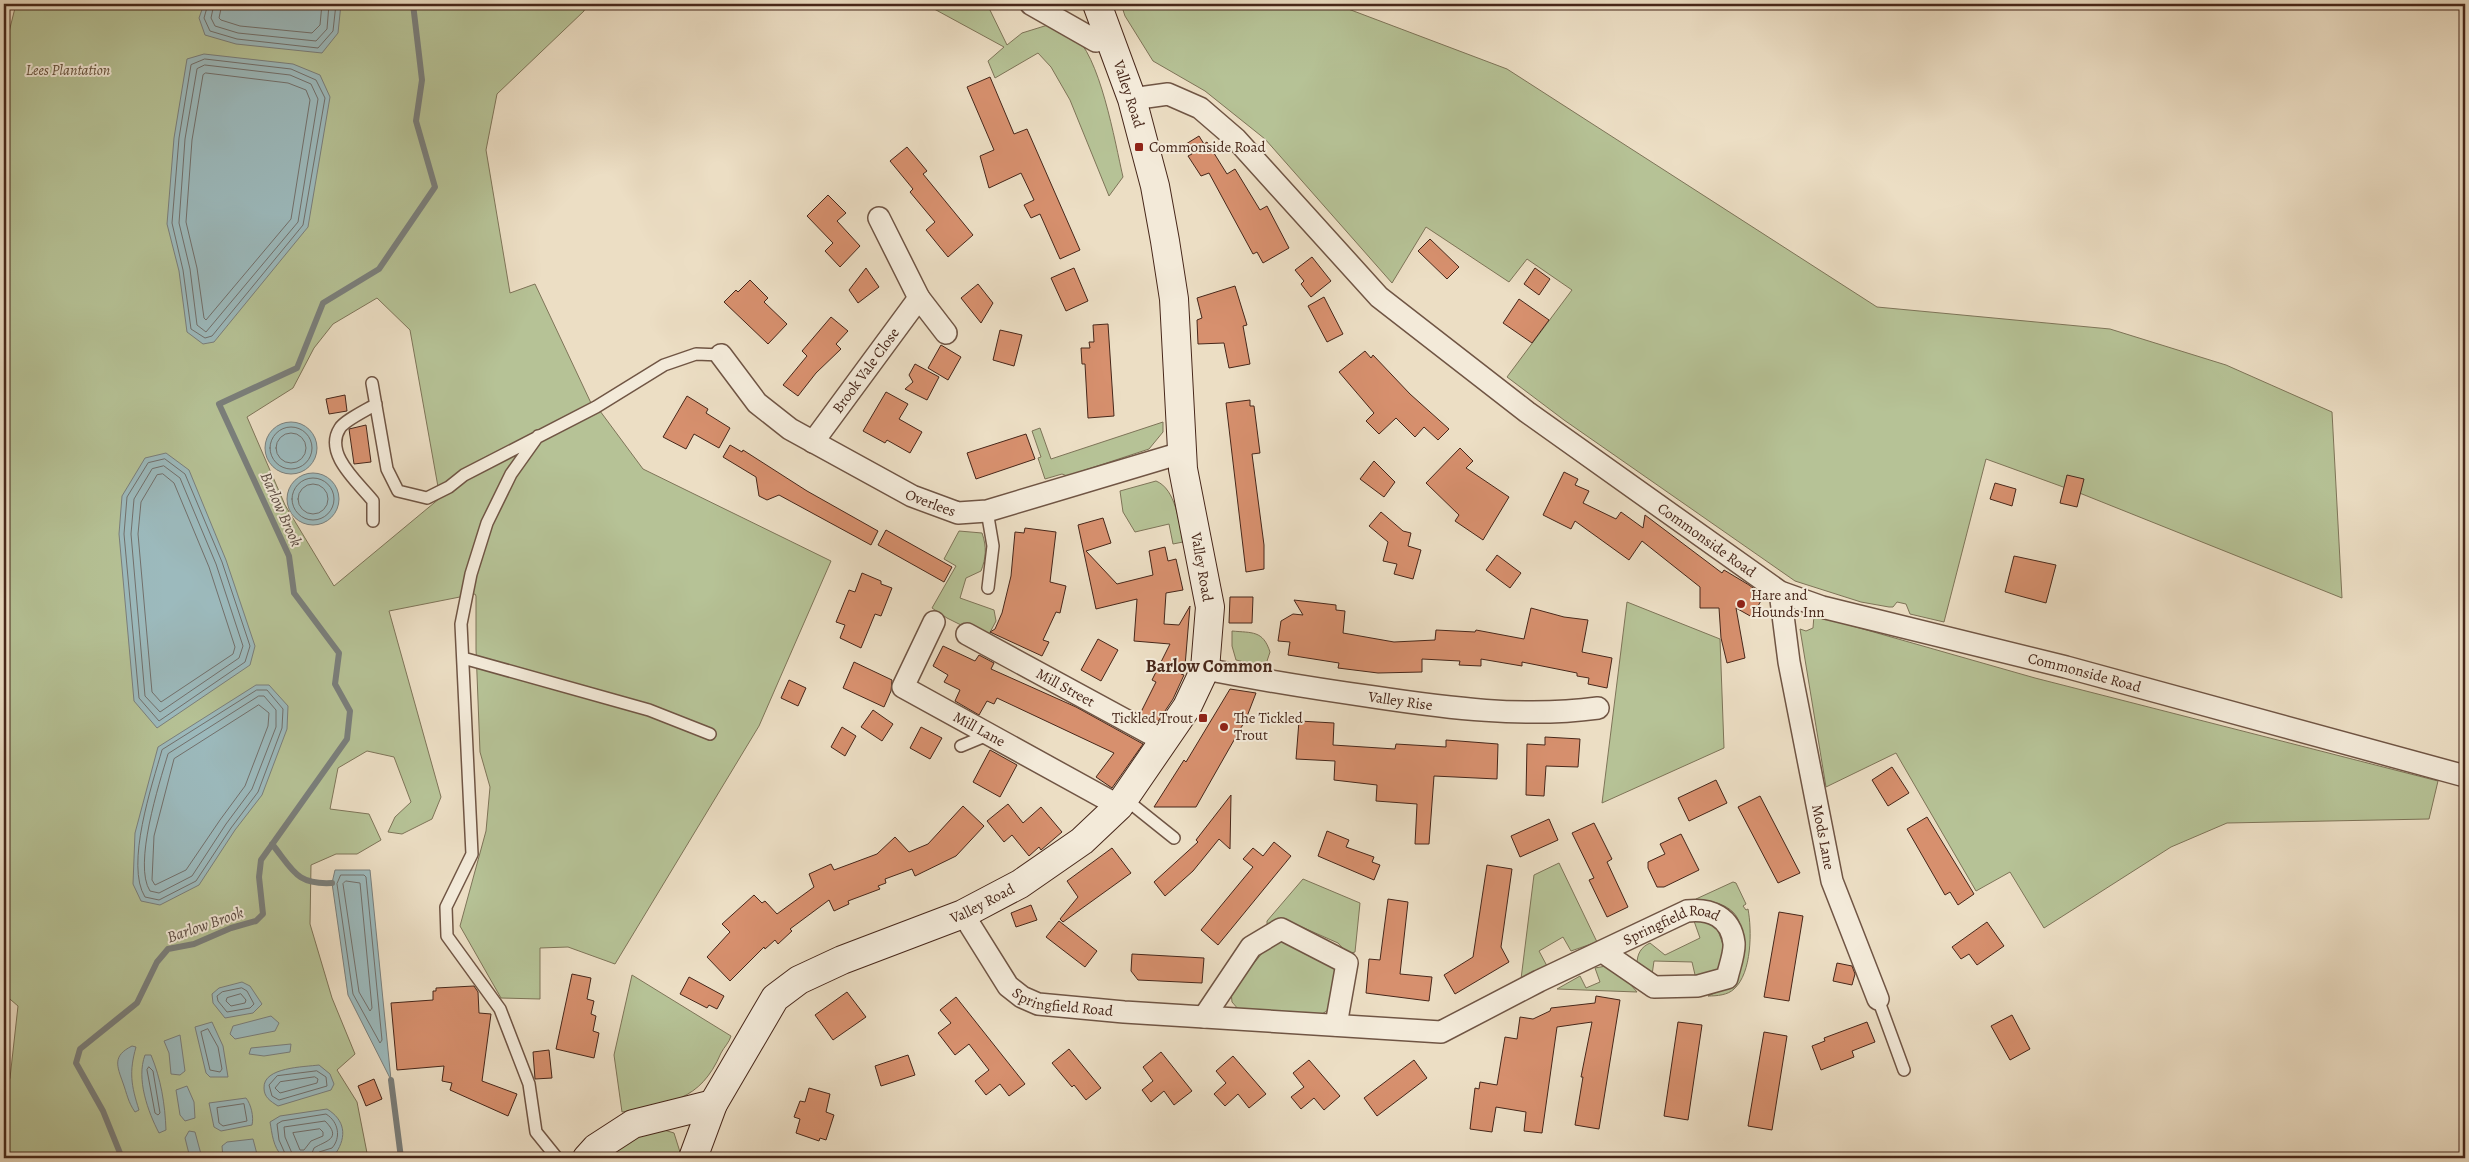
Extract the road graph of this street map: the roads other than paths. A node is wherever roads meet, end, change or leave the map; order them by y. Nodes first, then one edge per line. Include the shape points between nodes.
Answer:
1 (1031, 4) edge
2 (1097, 4) edge
3 (1110, 36) junction
4 (1132, 99) junction
5 (879, 218) dead end
6 (919, 298) junction
7 (946, 333) dead end
8 (721, 355) joint
9 (372, 383) dead end
10 (376, 404) junction
11 (538, 436) junction
12 (813, 442) junction
13 (1181, 453) junction
14 (987, 511) junction
15 (373, 521) dead end
16 (988, 588) dead end
17 (1780, 592) junction
18 (934, 622) dead end
19 (967, 634) dead end
20 (463, 658) junction
21 (1205, 669) junction
22 (1598, 708) dead end
23 (710, 734) dead end
24 (990, 734) junction
25 (1164, 741) junction
26 (961, 746) dead end
27 (2465, 776) edge
28 (1122, 802) junction
29 (1174, 838) dead end
30 (963, 914) junction
31 (1603, 952) junction
32 (1878, 999) joint
33 (1204, 1017) junction
34 (1336, 1025) junction
35 (1904, 1070) dead end
36 (713, 1104) junction
37 (557, 1158) edge
38 (586, 1158) edge
39 (693, 1158) edge

1 - 3 street via 1096,41
2 - 3 main road, Valley Road
3 - 4 main road, Valley Road
4 - 13 main road, Valley Road via 1155,186 1174,299
4 - 17 street, Commonside Road via 1168,94 1200,108 1236,139 1379,297 1527,412
5 - 6 street
6 - 7 street
6 - 12 street, Brook Vale Close
8 - 11 lane via 696,354 664,364 596,407
8 - 12 street, Overlees via 757,403
9 - 10 lane
10 - 11 lane via 387,470 398,491 427,498
10 - 15 lane via 340,427 335,440 340,461 373,501
11 - 20 lane via 511,474 487,523 471,574 461,624
12 - 14 street, Overlees via 912,496 958,513
13 - 14 street, Overlees
13 - 21 main road, Valley Road via 1210,607
14 - 16 lane via 993,546
17 - 27 street, Commonside Road via 1822,607 2066,667
17 - 32 street, Mods Lane via 1789,662 1832,881
18 - 24 street, Mill Lane via 903,687
19 - 25 street, Mill Street
20 - 23 lane via 649,710
20 - 37 lane via 472,854 446,907 447,936 500,1009 529,1084 536,1132
21 - 22 street, Valley Rise via 1434,708 1474,711
21 - 25 main road, Valley Road via 1187,708
24 - 26 lane
24 - 28 street, Mill Lane
25 - 28 main road, Valley Road
28 - 29 lane
28 - 30 main road, Valley Road via 1082,841 1020,884
30 - 33 street, Springfield Road via 1008,986 1038,1004
30 - 36 main road, Valley Road via 842,960 799,980 775,998
31 - 31 street, Springfield Road via 1654,987 1698,986 1727,978 1734,944 1728,925 1711,911 1692,910
31 - 34 street, Springfield Road via 1441,1032
32 - 35 lane, Mods Lane
33 - 34 street, Springfield Road
33 - 34 street via 1251,947 1281,929 1347,963
36 - 38 main road via 633,1124
36 - 39 main road, Valley Road

